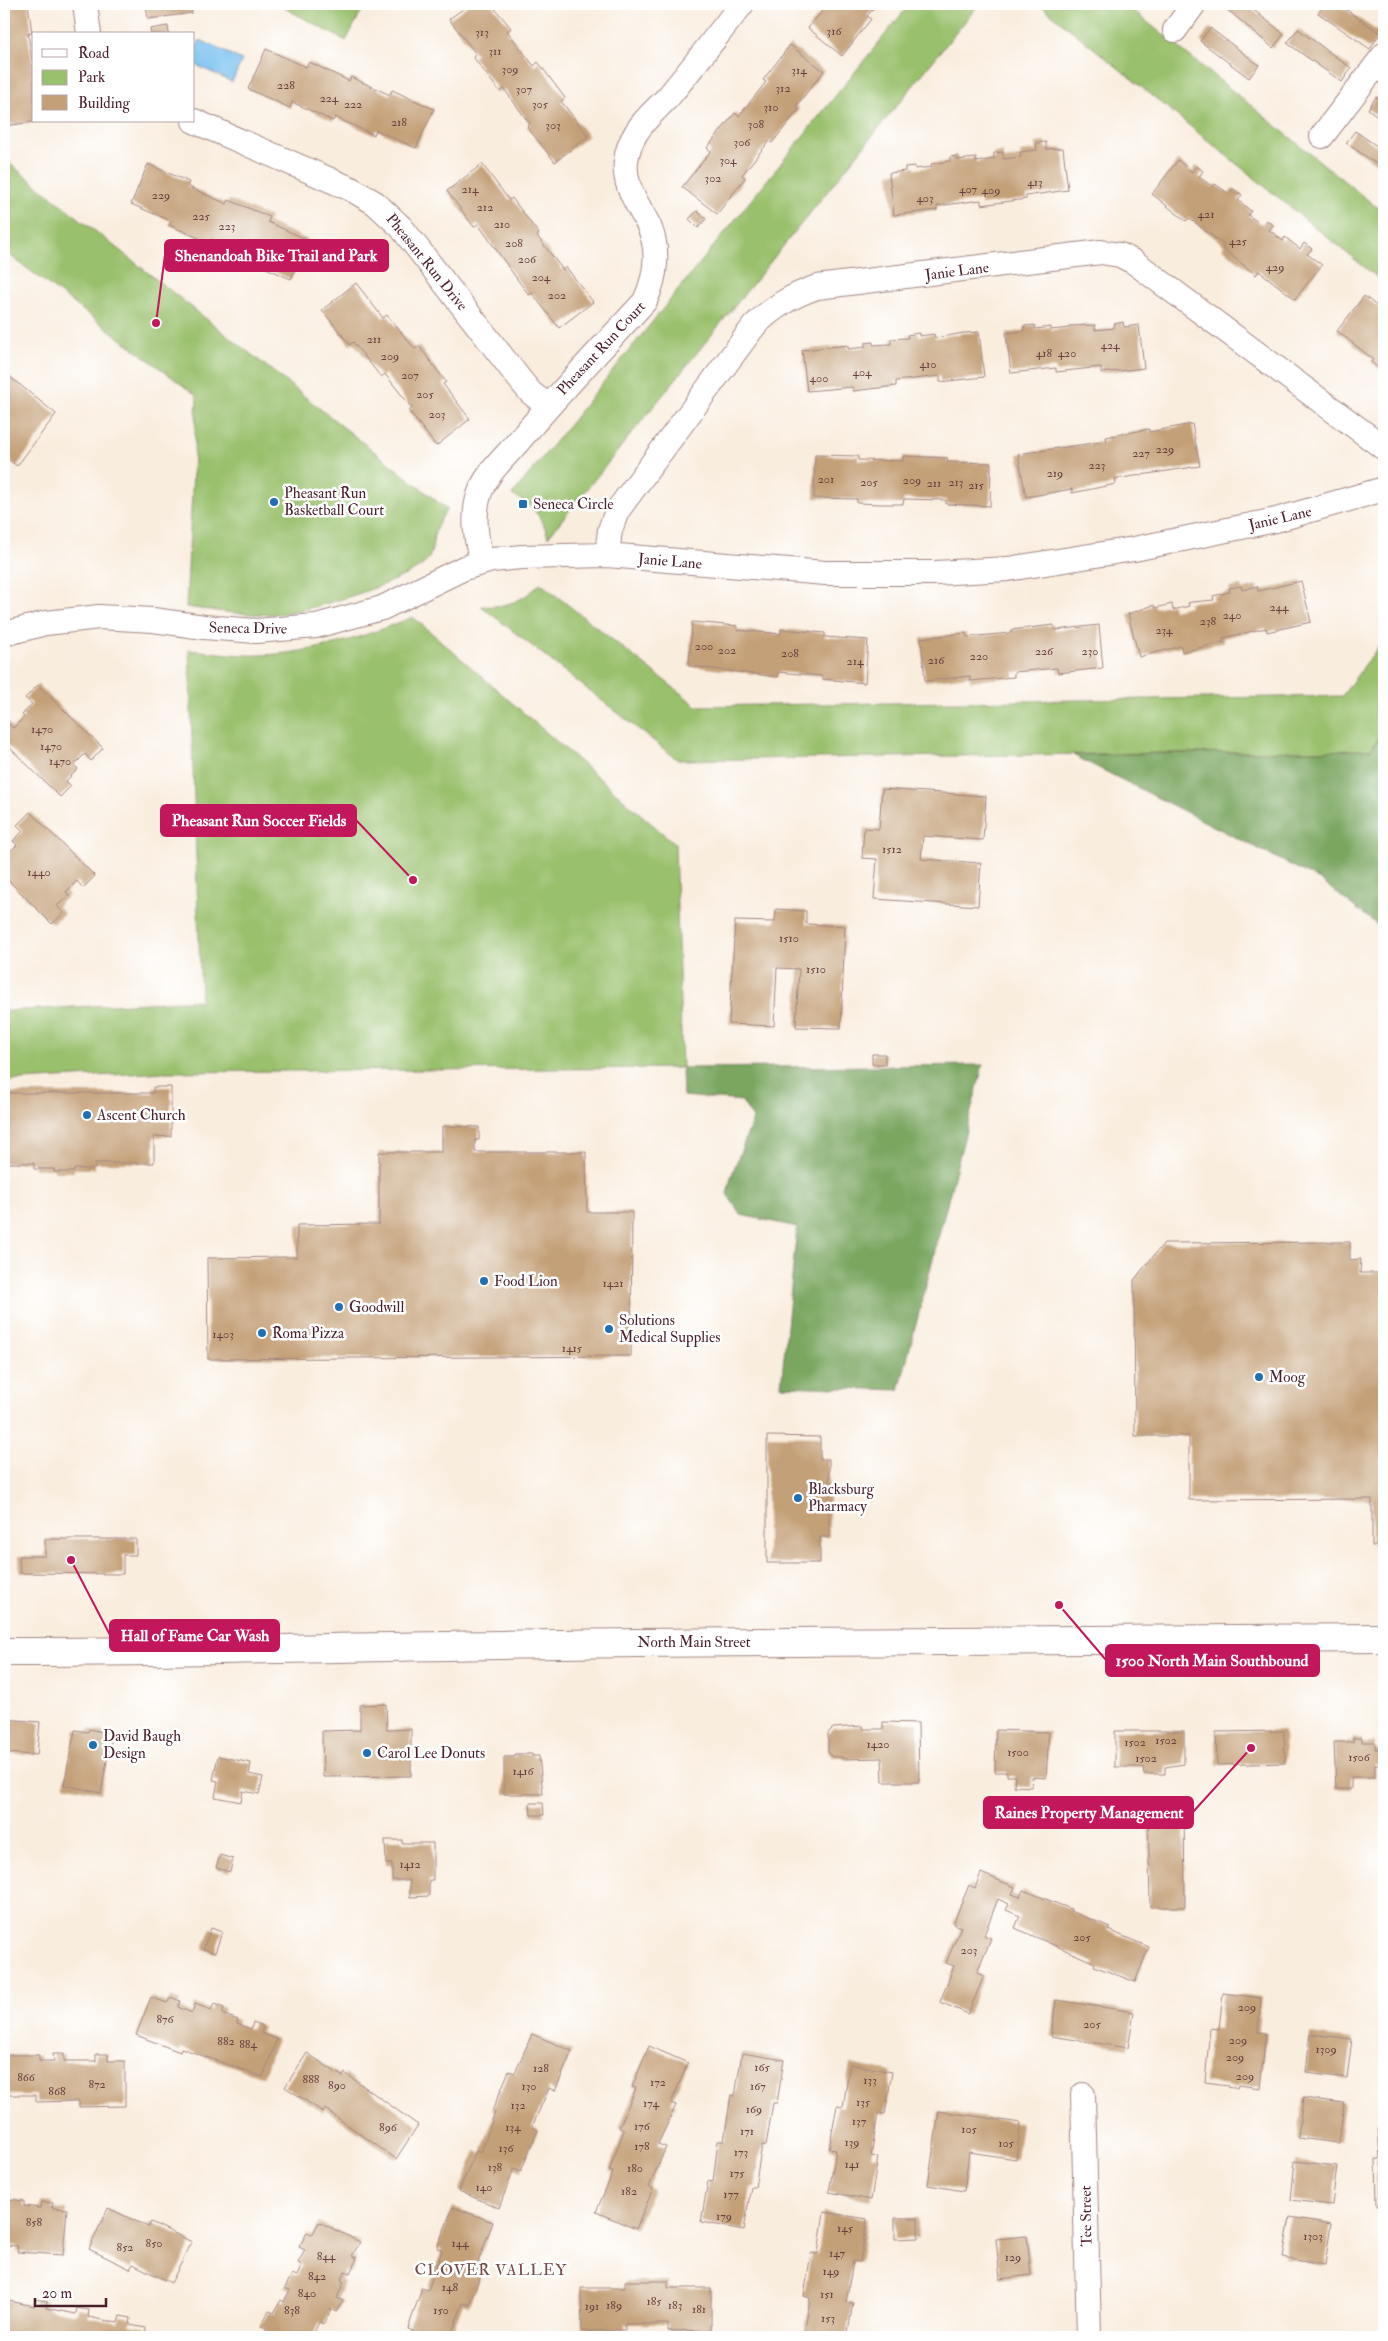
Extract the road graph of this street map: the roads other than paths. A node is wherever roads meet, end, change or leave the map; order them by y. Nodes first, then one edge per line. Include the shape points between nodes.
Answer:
1 (85, 4) edge
2 (742, 4) edge
3 (1194, 4) edge
4 (1175, 30) dead end
5 (89, 32) edge
6 (1384, 55) edge
7 (195, 121) edge
8 (1322, 136) dead end
9 (548, 406) junction
10 (1384, 448) edge
11 (1384, 488) edge
12 (607, 555) junction
13 (482, 562) junction
14 (4, 634) edge
15 (1384, 1638) edge
16 (4, 1652) edge
17 (1082, 2095) dead end
18 (1088, 2337) edge

1 - 5 street
2 - 9 street, Pheasant Run Court via 639,128 627,152 628,186 649,226 656,257 655,276 645,301
3 - 4 street
6 - 8 street
7 - 9 street, Pheasant Run Drive via 351,189 384,210 401,227 531,393
9 - 13 street, Pheasant Run Court via 480,493 475,521
10 - 12 street, Janie Lane via 1134,262 1120,255 1101,252 817,287 772,308 754,326 617,511 610,530
11 - 12 street, Janie Lane via 1276,520 1134,549 1008,569 916,574 825,573
12 - 13 street, Janie Lane via 522,557
13 - 14 street, Seneca Drive via 382,608 316,626 256,631 100,617 46,622
15 - 16 main road, North Main Street via 673,1642 301,1647 188,1652
17 - 18 street, Tee Street

